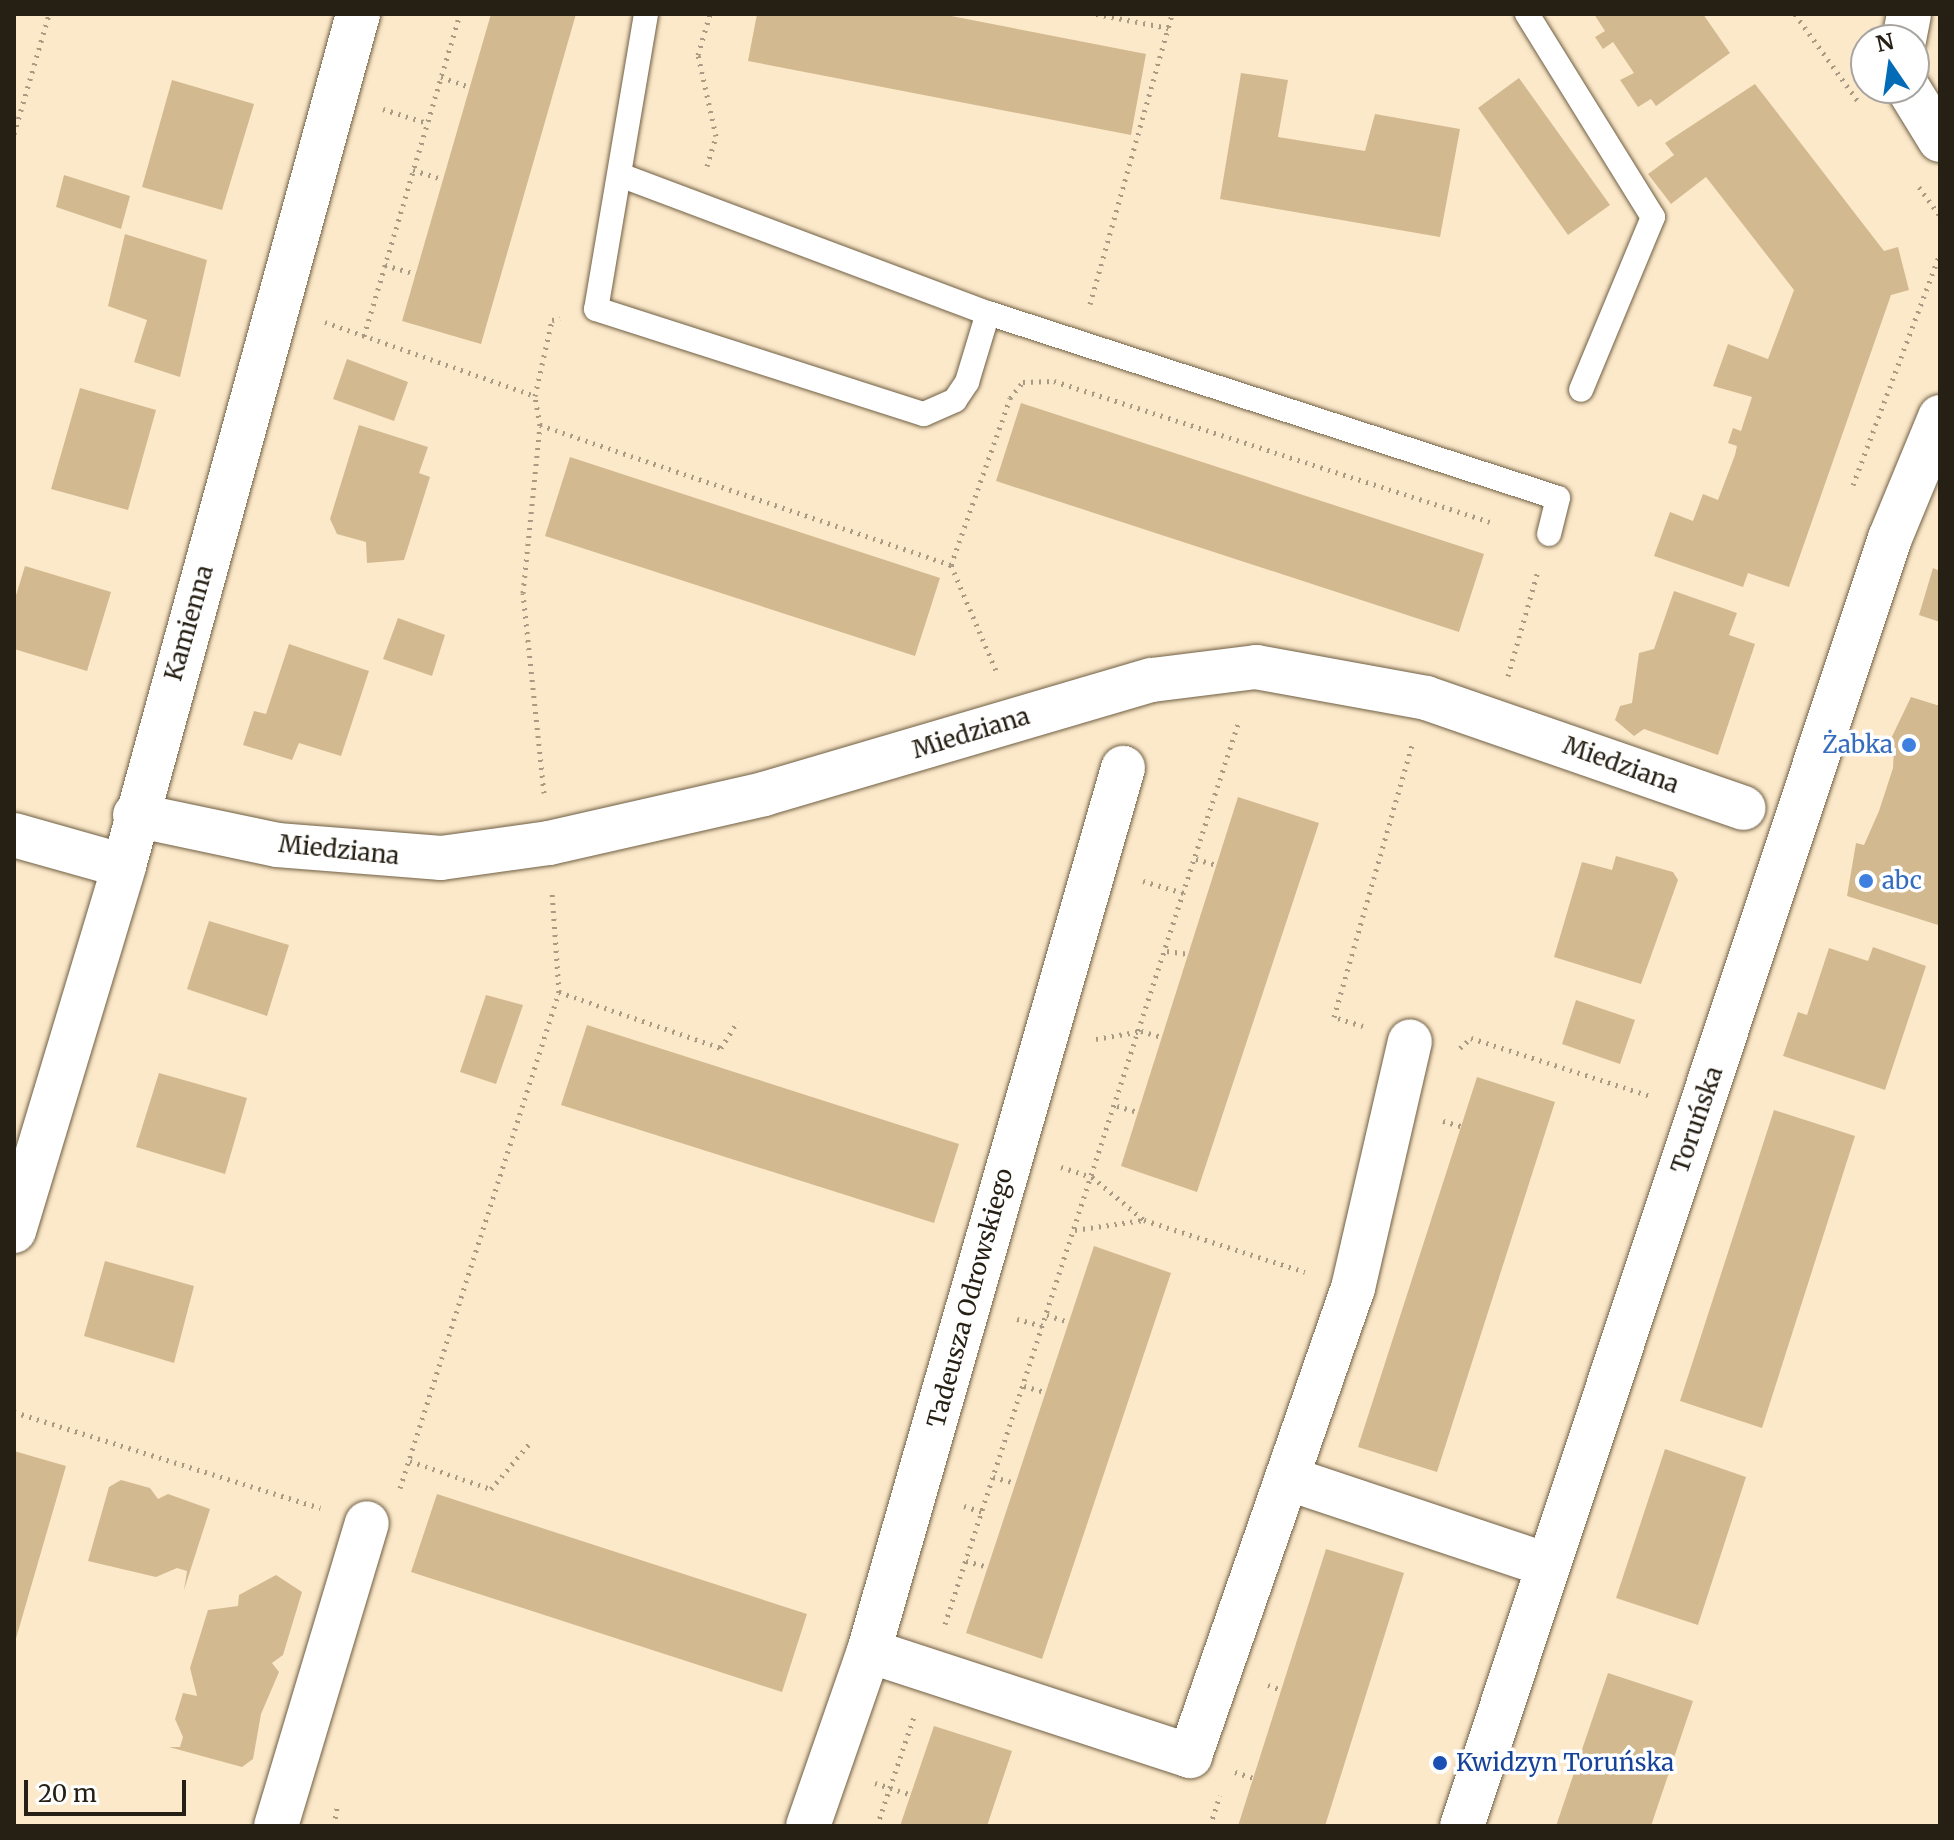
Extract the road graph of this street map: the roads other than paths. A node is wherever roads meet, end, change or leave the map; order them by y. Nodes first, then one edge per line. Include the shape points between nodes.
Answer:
1 (358, 14) edge
2 (646, 14) edge
3 (1527, 14) edge
4 (1918, 104) edge
5 (1940, 140) edge
6 (620, 175) junction
7 (988, 313) junction
8 (1581, 390) dead end
9 (1940, 417) edge
10 (1549, 534) road end
11 (1123, 768) dead end
12 (1744, 808) joint
13 (135, 815) junction
14 (1794, 826) junction
15 (14, 835) edge
16 (124, 866) junction
17 (1410, 1042) road end
18 (14, 1231) edge
19 (1287, 1478) junction
20 (367, 1523) road end
21 (1547, 1565) junction
22 (869, 1651) junction
23 (276, 1826) edge
24 (808, 1826) edge
25 (1462, 1826) edge

1 - 13 street, Kamienna
2 - 6 lane
3 - 8 lane via 1653,217
4 - 5 street
6 - 7 lane
6 - 7 lane via 596,309 924,414 955,400 967,382
7 - 10 lane via 1558,498
9 - 14 street, Toruńska via 1890,538
11 - 22 street, Tadeusza Odrowskiego
12 - 13 street, Miedziana via 1426,698 1256,667 1152,680 764,794 441,858 340,854
12 - 14 lane, Miedziana
13 - 16 street, Kamienna
14 - 21 street, Toruńska
15 - 16 street
16 - 18 street, Kamienna
17 - 19 street via 1353,1288
19 - 21 street
19 - 22 street via 1190,1756
20 - 23 street
21 - 25 street, Toruńska
22 - 24 street, Tadeusza Odrowskiego

